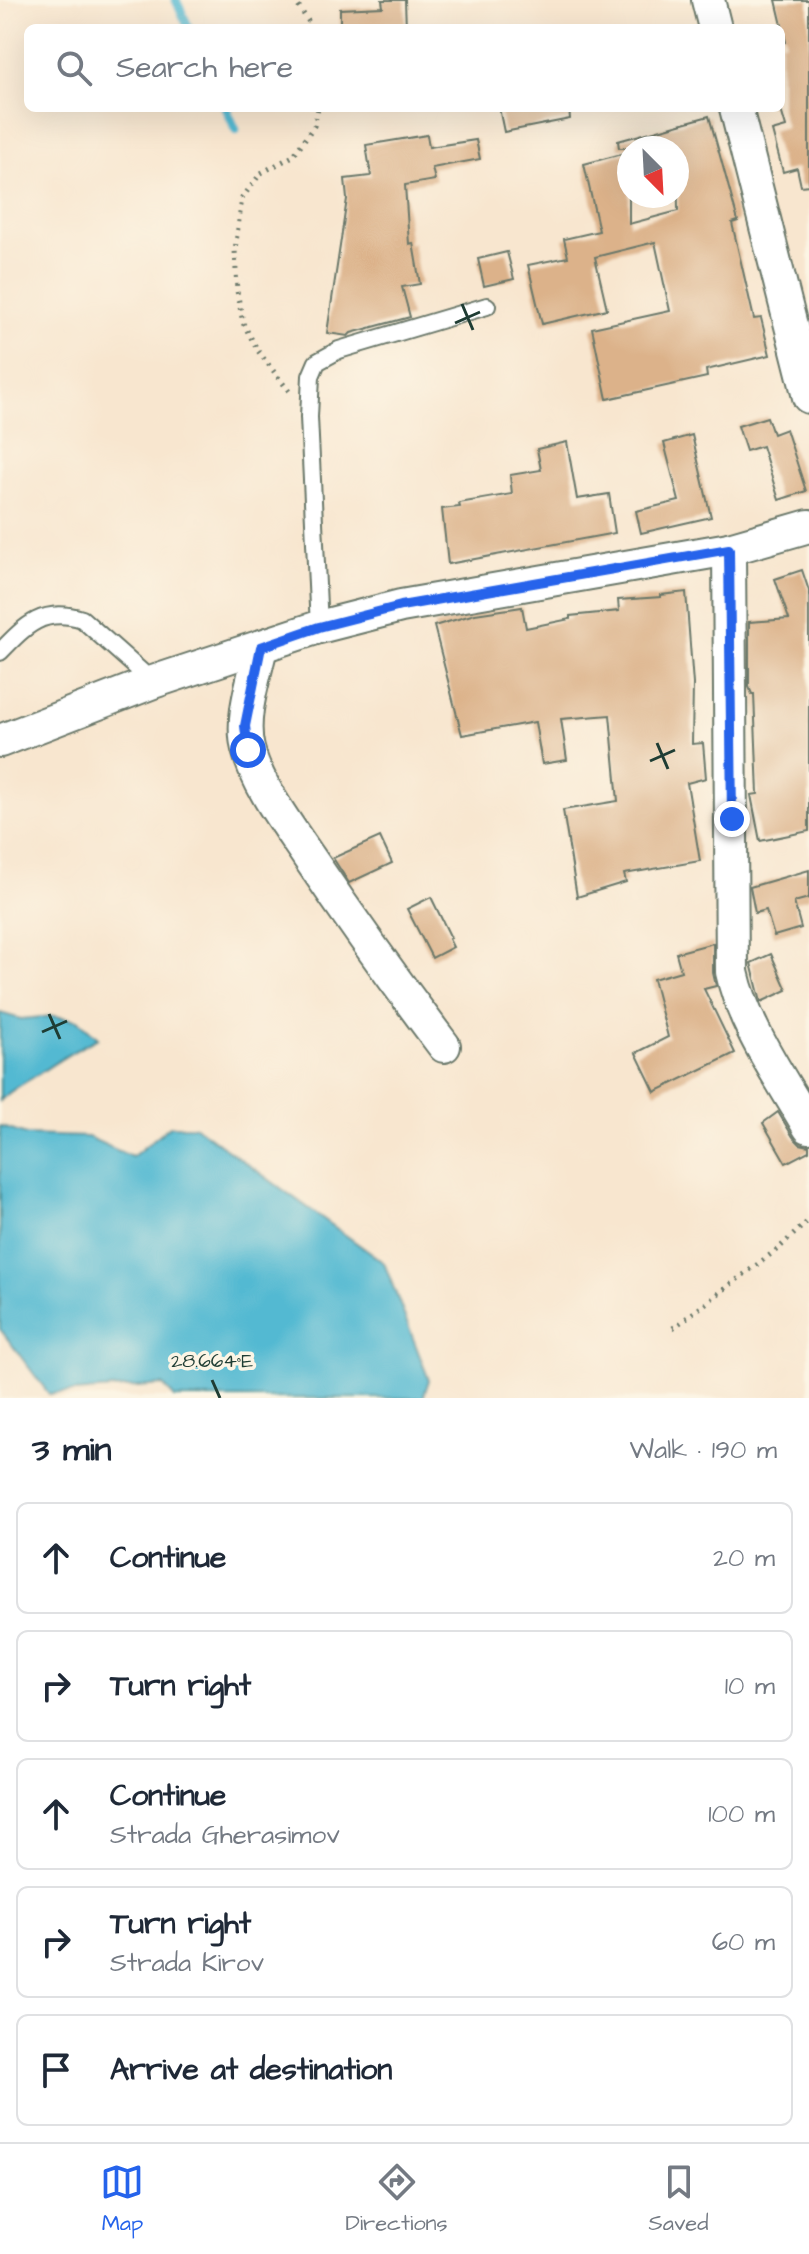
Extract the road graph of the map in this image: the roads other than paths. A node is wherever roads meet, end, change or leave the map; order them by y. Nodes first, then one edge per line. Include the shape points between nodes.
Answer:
1 (708, 0) edge
2 (714, 24) edge
3 (737, 112) edge
4 (487, 306) dead end
5 (809, 397) edge
6 (809, 526) edge
7 (729, 549) junction
8 (319, 627) junction
9 (261, 647) junction
10 (0, 652) edge
11 (153, 682) junction
12 (0, 741) edge
13 (444, 1046) dead end
14 (809, 1127) edge

1 - 2 street
3 - 5 street
4 - 8 lane via 339,350 317,362 309,417
6 - 7 street
7 - 8 street via 401,606
7 - 14 street via 732,972 756,1034
8 - 9 street
9 - 11 street
9 - 13 street via 245,726 258,775 372,950
10 - 11 lane via 23,629 56,613 82,619
11 - 12 street

